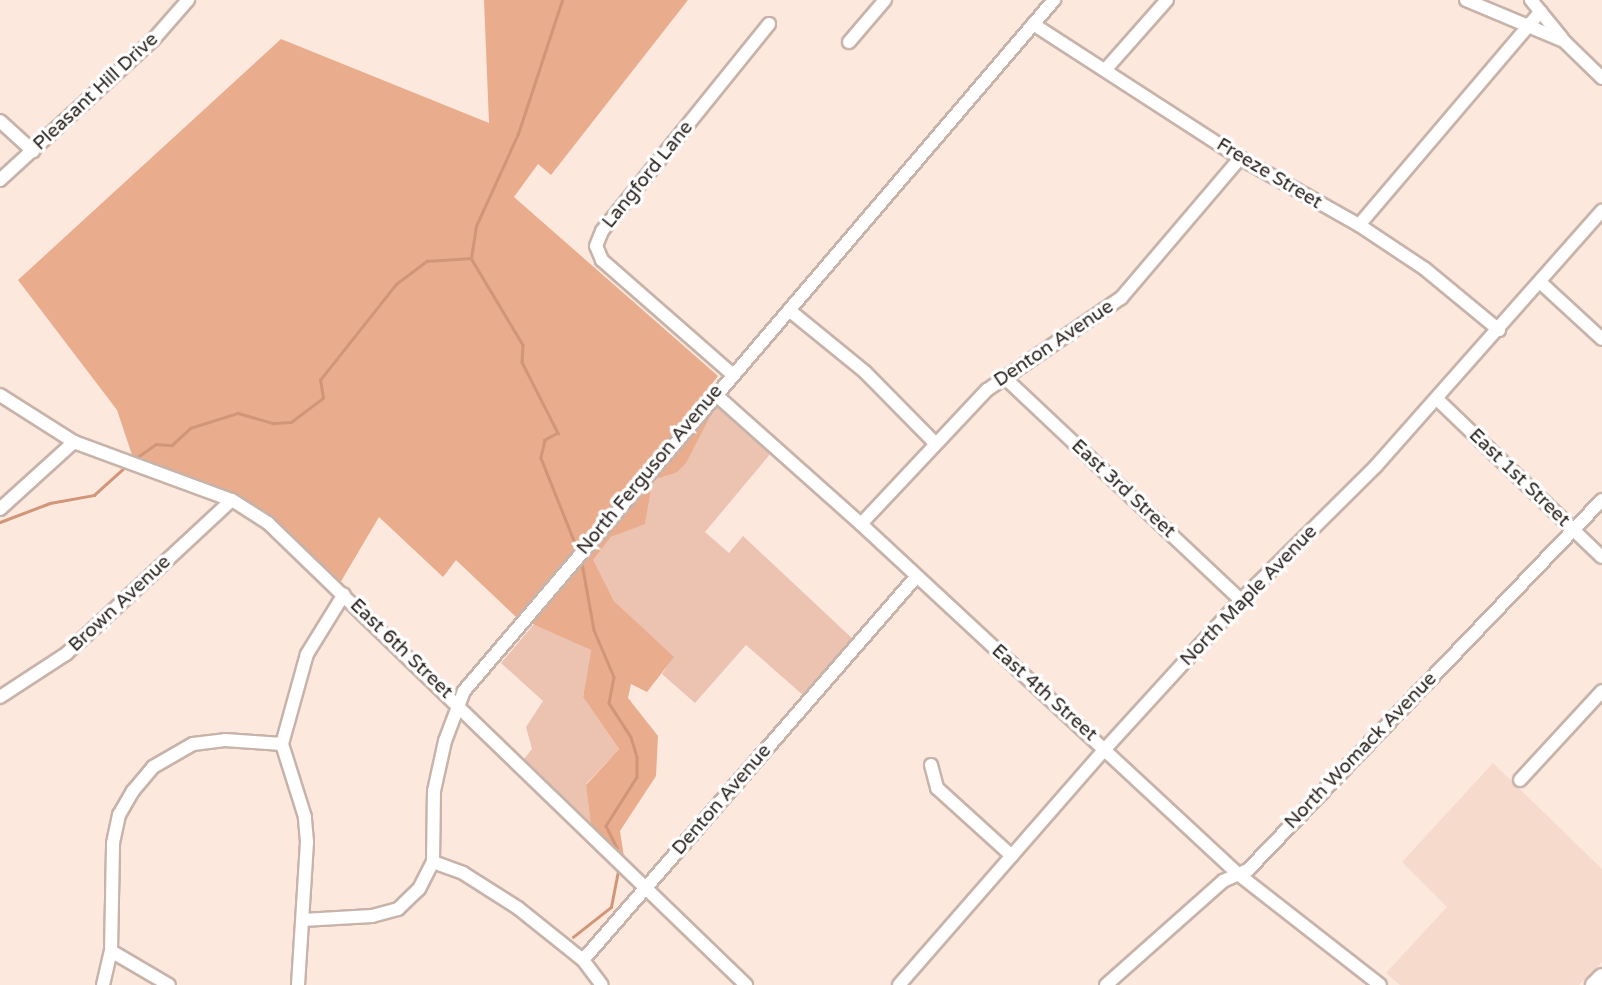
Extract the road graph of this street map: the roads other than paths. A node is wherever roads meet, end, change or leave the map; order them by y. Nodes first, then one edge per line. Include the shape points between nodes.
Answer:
1 (188, 0) edge
2 (886, 0) edge
3 (1054, 0) edge
4 (1167, 0) edge
5 (1466, 0) edge
6 (1531, 0) edge
7 (1540, 12) junction
8 (769, 24) dead end
9 (1033, 24) junction
10 (1526, 25) junction
11 (1564, 41) junction
12 (849, 42) dead end
13 (1106, 69) junction
14 (1602, 78) edge
15 (0, 121) edge
16 (33, 150) junction
17 (1240, 158) junction
18 (0, 180) edge
19 (1602, 211) edge
20 (1359, 225) junction
21 (1540, 282) junction
22 (789, 310) junction
23 (1499, 330) junction
24 (1602, 339) edge
25 (732, 374) junction
26 (1004, 377) junction
27 (715, 394) junction
28 (0, 395) edge
29 (1437, 399) junction
30 (74, 442) junction
31 (935, 443) junction
32 (232, 500) junction
33 (1602, 500) edge
34 (0, 509) edge
35 (861, 524) junction
36 (1574, 531) junction
37 (1602, 557) edge
38 (916, 577) junction
39 (344, 594) junction
40 (1241, 600) junction
41 (1602, 691) edge
42 (0, 697) edge
43 (458, 703) junction
44 (282, 744) junction
45 (1105, 749) junction
46 (931, 765) dead end
47 (1520, 780) dead end
48 (1012, 856) junction
49 (433, 862) junction
50 (1238, 874) junction
51 (646, 888) junction
52 (303, 920) junction
53 (111, 951) junction
54 (583, 960) junction
55 (1602, 977) edge
56 (103, 985) edge
57 (169, 985) edge
58 (298, 985) edge
59 (602, 985) edge
60 (747, 985) edge
61 (899, 985) edge
62 (1106, 985) edge
63 (1380, 985) edge
64 (1594, 985) edge

1 - 16 street, Pleasant Hill Drive via 153,40
2 - 12 street
3 - 9 street, North Ferguson Avenue
4 - 13 street
5 - 10 street
6 - 7 street
7 - 10 street
7 - 11 street
8 - 25 street, Langford Lane via 602,232 596,246 602,260
9 - 13 street, Freeze Street
9 - 22 street, North Ferguson Avenue
10 - 11 street
10 - 20 street
11 - 14 street
13 - 17 street, Freeze Street
15 - 16 street
16 - 18 street, Pleasant Hill Drive
17 - 20 street, Freeze Street
17 - 26 street, Denton Avenue via 1121,298
19 - 21 street, North Maple Avenue
20 - 23 street, Freeze Street via 1425,269
21 - 23 street, North Maple Avenue
21 - 24 street
22 - 25 street, North Ferguson Avenue
22 - 31 street via 865,372
23 - 29 street, North Maple Avenue
25 - 27 street, North Ferguson Avenue
26 - 31 street, Denton Avenue
26 - 40 street, East 3rd Street
27 - 35 street, East 4th Street
27 - 43 street, North Ferguson Avenue
28 - 30 street, East 6th Street
29 - 36 street, East 1st Street
29 - 40 street, North Maple Avenue
30 - 32 street, East 6th Street
30 - 34 street
31 - 35 street, Denton Avenue
32 - 39 street, East 6th Street via 268,523
32 - 42 street, Brown Avenue via 66,654
33 - 36 street, North Womack Avenue
35 - 38 street, East 4th Street
36 - 37 street, East 1st Street
36 - 50 street, North Womack Avenue via 1248,870
38 - 45 street, East 4th Street
38 - 51 street, Denton Avenue
39 - 43 street, East 6th Street
39 - 44 street via 307,654
40 - 45 street, North Maple Avenue
41 - 47 street
43 - 49 street, North Ferguson Avenue via 434,790
43 - 51 street, East 6th Street
44 - 52 street via 305,817
44 - 53 street via 225,740 192,744 153,767 133,790 119,815 113,843
45 - 48 street, North Maple Avenue
45 - 50 street, East 4th Street
46 - 48 street via 937,788
48 - 61 street, North Maple Avenue
49 - 52 street, North Ferguson Avenue via 419,889 398,909 372,916
49 - 54 street via 463,873 518,908
50 - 62 street, North Womack Avenue via 1223,881
50 - 63 street, East 4th Street
51 - 54 street, Denton Avenue
51 - 60 street, East 6th Street
52 - 58 street
53 - 56 street
53 - 57 street
54 - 59 street
55 - 64 main road

